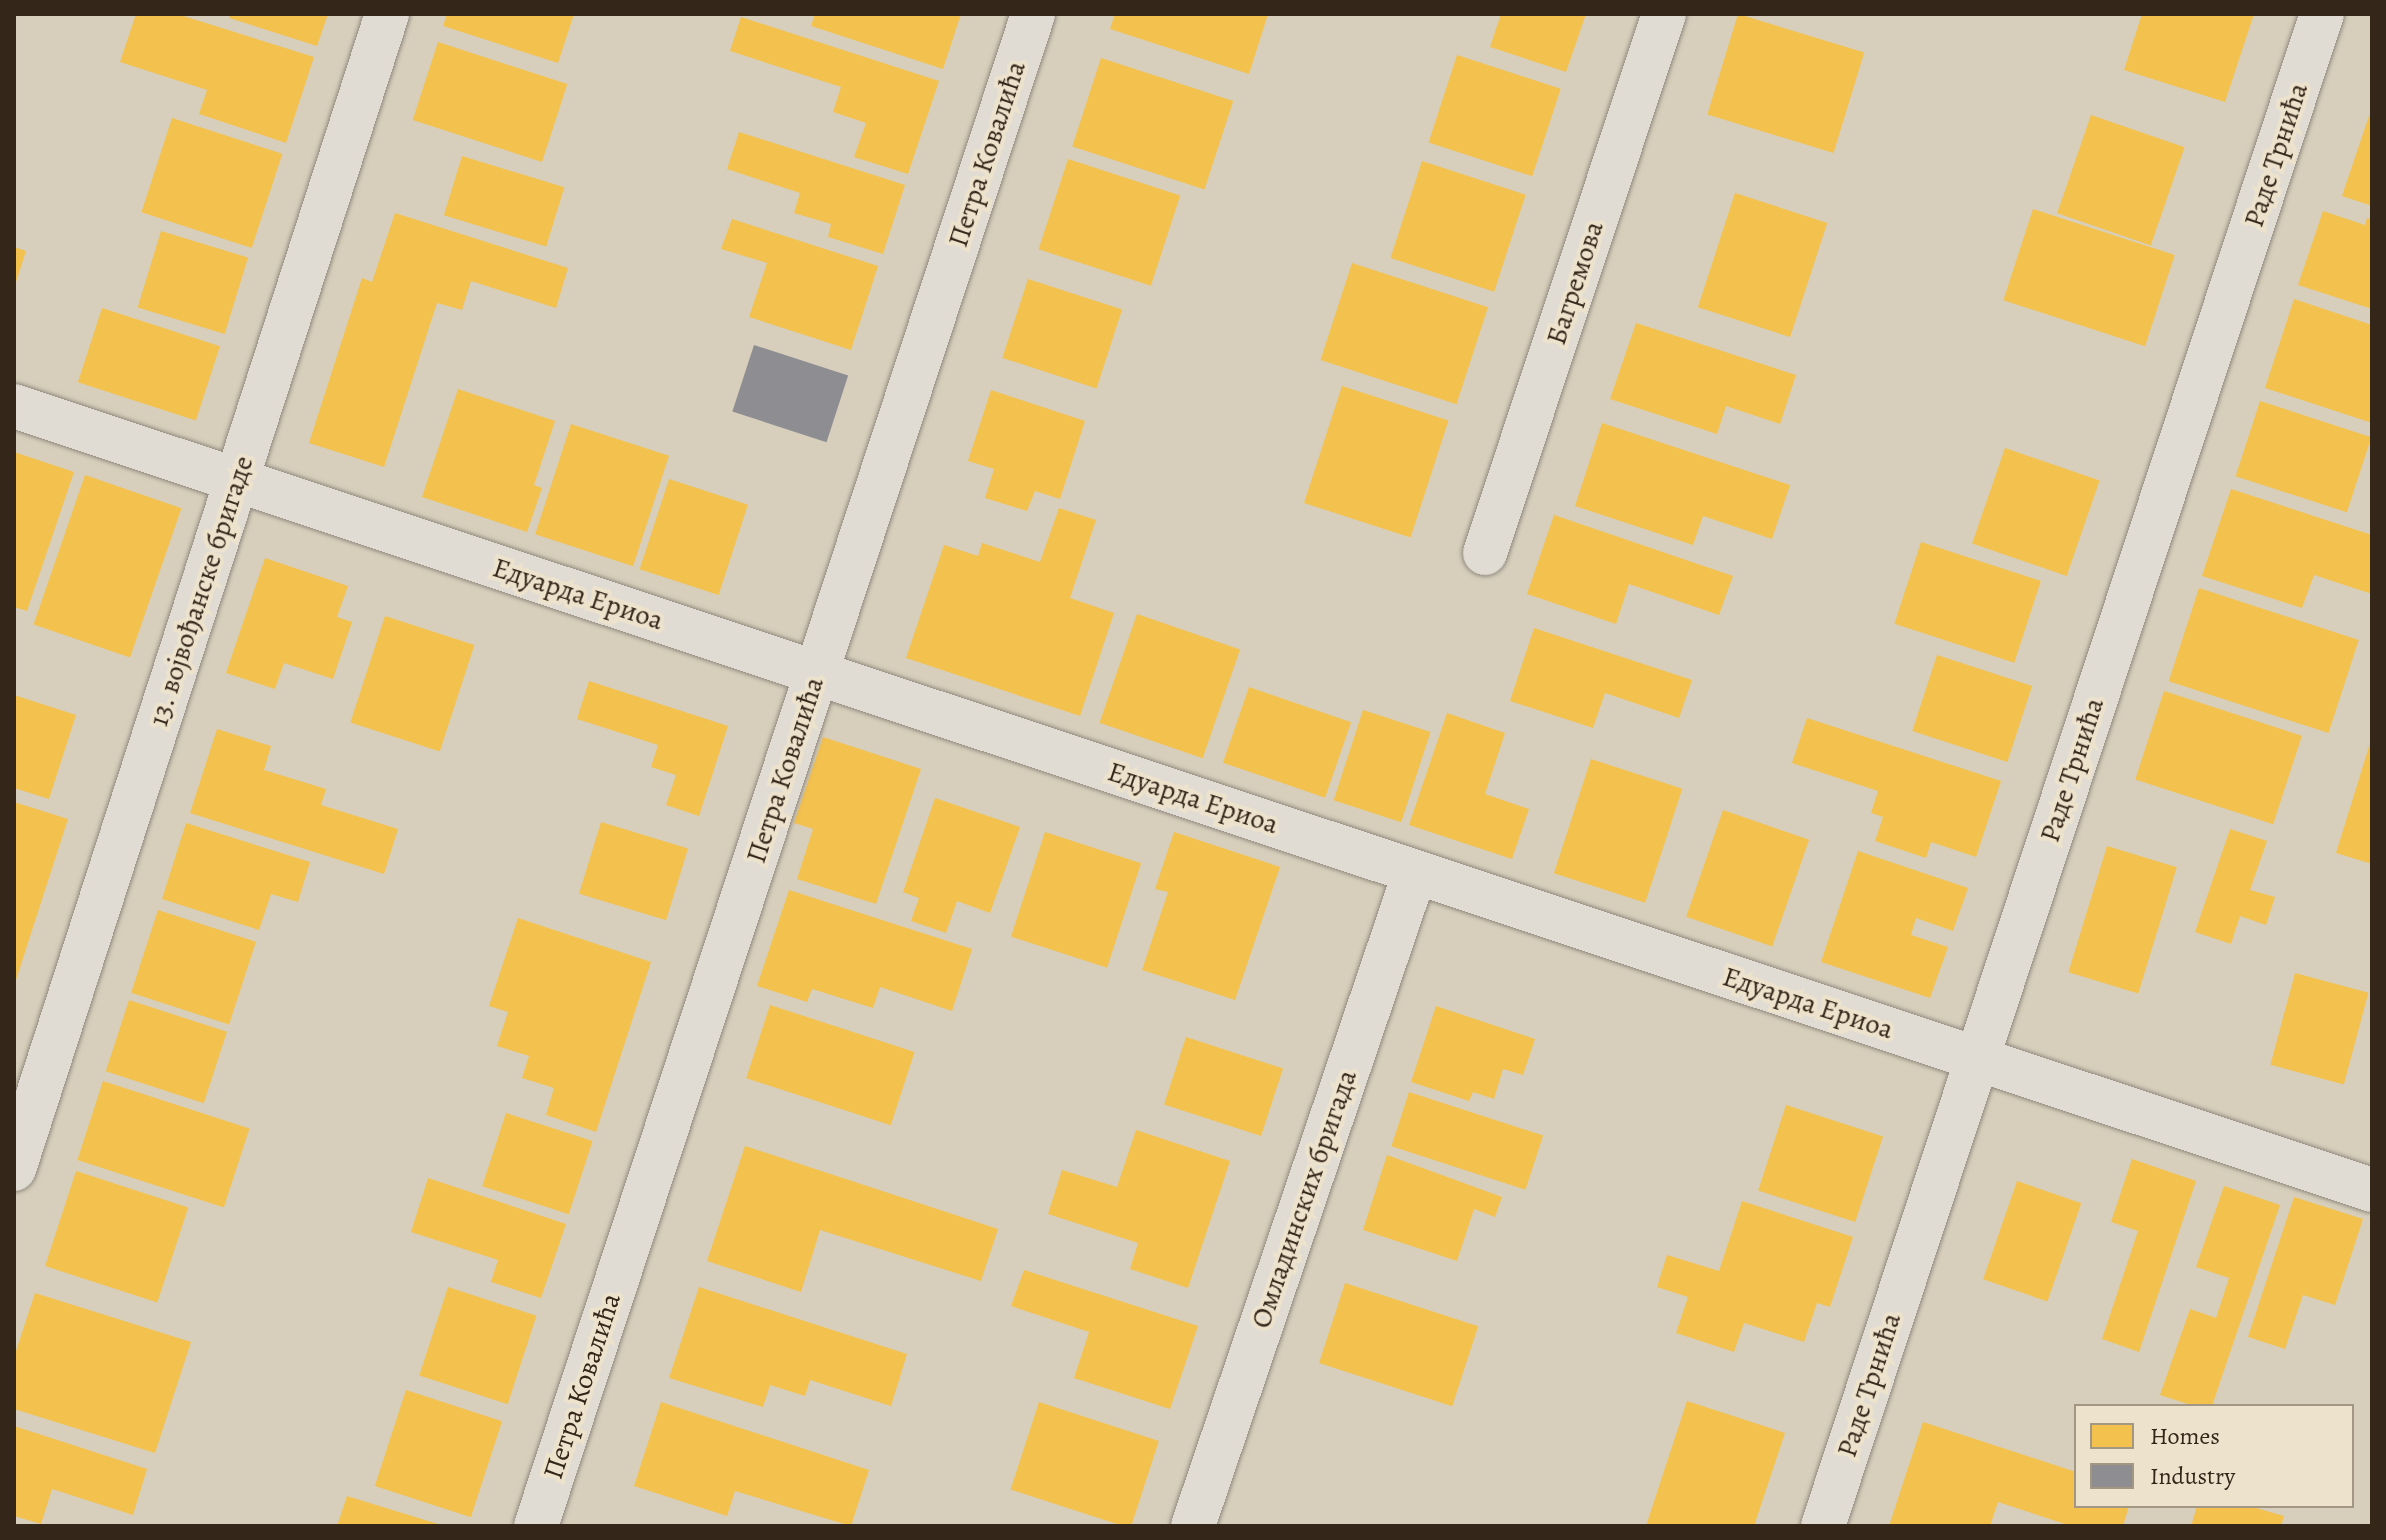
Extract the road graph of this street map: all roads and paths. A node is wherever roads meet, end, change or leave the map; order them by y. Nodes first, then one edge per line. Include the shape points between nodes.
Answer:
1 (387, 14) edge
2 (1033, 14) edge
3 (1664, 14) edge
4 (2322, 14) edge
5 (14, 406) edge
6 (236, 481) junction
7 (1485, 553) dead end
8 (817, 674) junction
9 (1415, 872) junction
10 (1977, 1059) junction
11 (14, 1169) edge
12 (2372, 1190) edge
13 (536, 1526) edge
14 (1193, 1526) edge
15 (1823, 1526) edge

1 - 6 street, 13. војвођанске бригаде
2 - 8 street, Петра Ковалића
3 - 7 street, Багремова
4 - 10 street, Раде Трнића
5 - 6 street, Едуарда Ериоа
6 - 8 street, Едуарда Ериоа
6 - 11 street, 13. војвођанске бригаде
8 - 9 street, Едуарда Ериоа
8 - 13 street, Петра Ковалића
9 - 10 street, Едуарда Ериоа
9 - 14 street, Омладинских бригада
10 - 12 street, Едуарда Ериоа
10 - 15 street, Раде Трнића

